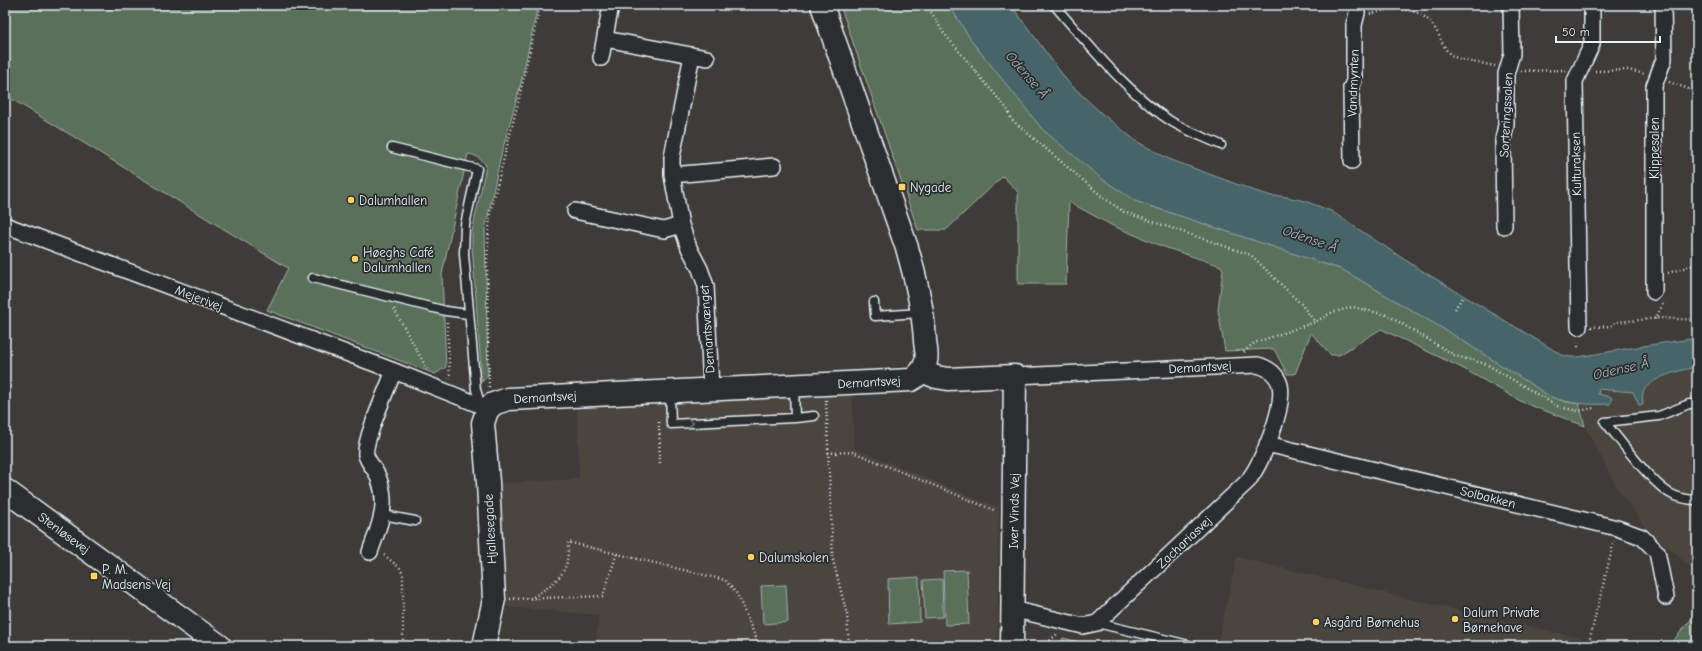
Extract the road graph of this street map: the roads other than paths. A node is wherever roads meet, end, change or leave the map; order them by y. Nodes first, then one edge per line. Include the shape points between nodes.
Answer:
1 (611, 5) edge
2 (822, 5) edge
3 (1054, 5) edge
4 (1356, 5) edge
5 (1511, 5) edge
6 (1592, 5) edge
7 (1663, 5) edge
8 (605, 39) junction
9 (692, 55) junction
10 (601, 58) dead end
11 (707, 58) dead end
12 (1221, 145) dead end
13 (392, 148) dead end
14 (1352, 161) dead end
15 (774, 166) dead end
16 (672, 175) junction
17 (575, 212) dead end
18 (5, 225) edge
19 (681, 225) junction
20 (1504, 226) dead end
21 (313, 278) dead end
22 (1660, 295) road end
23 (874, 302) dead end
24 (923, 313) junction
25 (468, 314) junction
26 (1579, 327) road end
27 (394, 371) junction
28 (922, 371) junction
29 (1272, 372) joint
30 (1015, 376) junction
31 (794, 386) junction
32 (711, 389) junction
33 (670, 391) junction
34 (1697, 404) edge
35 (484, 409) junction
36 (814, 416) dead end
37 (795, 418) junction
38 (1267, 444) junction
39 (5, 491) edge
40 (1697, 500) edge
41 (383, 515) junction
42 (416, 521) dead end
43 (370, 552) road end
44 (1666, 597) dead end
45 (1012, 609) junction
46 (1097, 623) junction
47 (220, 646) edge
48 (484, 646) edge
49 (1012, 646) edge
50 (1193, 646) edge

1 - 8 street
2 - 24 street via 907,248
3 - 12 lane via 1136,93 1169,120
4 - 14 street, Vandmynten via 1354,81 1351,88
5 - 20 street, Sorteringssalen via 1512,54 1506,74 1506,125 1503,140
6 - 26 street, Kulturaksen via 1592,44 1575,81
7 - 22 street, Klippesalen via 1664,60 1654,86
8 - 9 street
8 - 10 street
9 - 11 street
9 - 16 street, Demantsvænget via 672,157
13 - 25 lane via 477,169 464,247
15 - 16 street
16 - 19 street, Demantsvænget
17 - 19 street via 664,230
18 - 27 street, Mejerivej
19 - 32 street, Demantsvænget via 706,286
21 - 25 lane via 446,311
23 - 24 lane via 875,316
24 - 28 street via 926,361
25 - 35 lane via 476,390
27 - 35 street, Mejerivej
27 - 41 street via 368,441 366,455 379,477 384,493
28 - 30 street, Demantsvej via 948,379
28 - 31 street, Demantsvej via 911,380
29 - 30 street, Demantsvej via 1258,365
29 - 38 street, Zachariasvej via 1280,385 1280,407
30 - 45 street, Iver Vinds Vej
31 - 32 street, Demantsvej
31 - 37 lane
32 - 33 street, Demantsvej
33 - 35 street, Demantsvej via 508,399
33 -> 37 lane via 671,424
34 - 40 lane via 1689,404 1659,416 1605,422 1658,484 1672,495
35 - 48 street, Hjallesegade via 494,599
36 - 37 lane
38 - 44 street, Solbakken via 1617,528 1642,537 1657,552
38 - 46 street, Zachariasvej via 1248,481
39 - 47 street, Stenløsevej
41 - 42 lane
41 - 43 street
45 - 46 street via 1083,626
45 - 49 street, Iver Vinds Vej
46 - 50 lane

